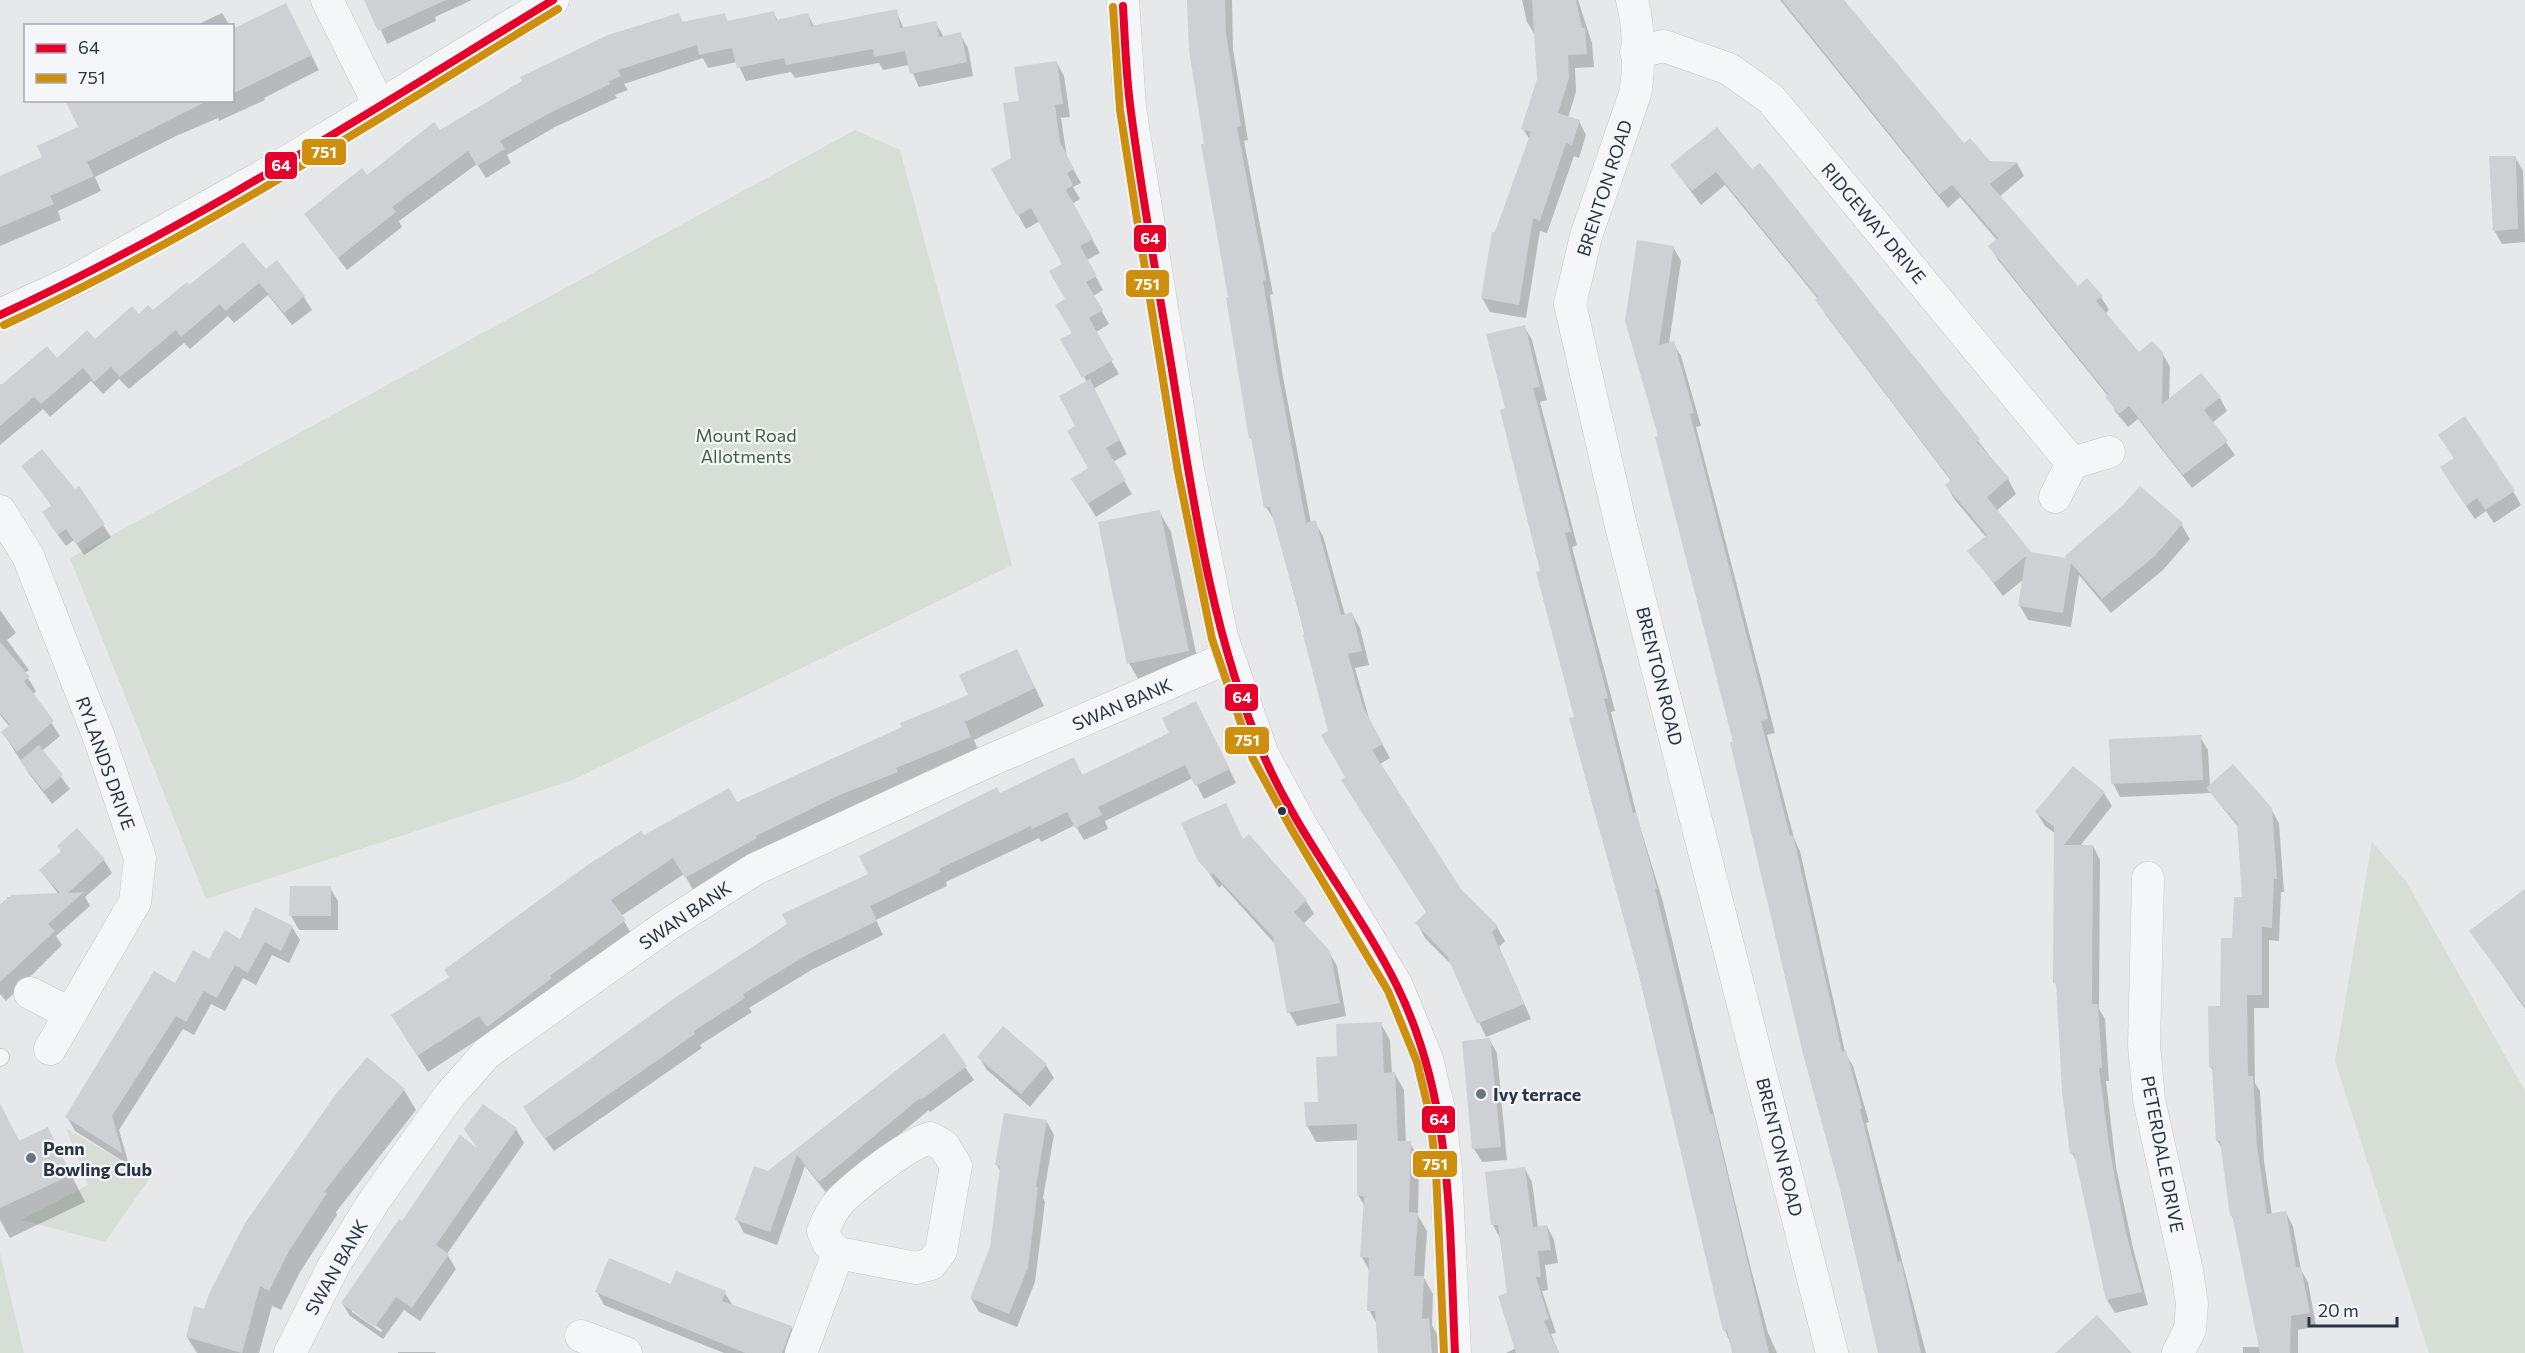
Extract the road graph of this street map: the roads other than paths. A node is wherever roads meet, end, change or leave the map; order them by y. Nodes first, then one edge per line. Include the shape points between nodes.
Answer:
1 (327, 0) edge
2 (553, 0) edge
3 (1632, 0) edge
4 (1116, 2) edge
5 (1636, 52) junction
6 (379, 105) junction
7 (0, 315) edge
8 (2109, 452) dead end
9 (2072, 463) junction
10 (2055, 497) dead end
11 (0, 511) edge
12 (1227, 658) junction
13 (2148, 878) dead end
14 (30, 993) dead end
15 (71, 1014) junction
16 (51, 1049) dead end
17 (838, 1252) junction
18 (581, 1336) dead end
19 (291, 1353) edge
20 (626, 1353) edge
21 (801, 1353) edge
22 (1455, 1353) edge
23 (1832, 1353) edge
24 (2178, 1353) edge

1 - 6 street
2 - 6 street
3 - 5 street, BRENTON ROAD
4 - 12 street via 1188,470
5 - 9 street, RIDGEWAY DRIVE via 1664,46 1729,69 1771,99
5 - 23 street, BRENTON ROAD via 1635,94 1586,236 1570,304 1621,526
6 - 7 street via 277,168 75,281
8 - 9 street
9 - 10 street
11 - 15 street, RYLANDS DRIVE via 28,556 100,740 140,858 135,902
12 - 19 street, SWAN BANK via 982,764 755,869 669,924 487,1053 449,1096 374,1201 333,1267
12 - 22 street via 1263,755 1396,986 1427,1059 1440,1114 1446,1170
13 - 24 street, PETERDALE DRIVE via 2144,1045 2149,1100 2192,1304 2190,1329
14 - 15 street
15 - 16 street, RYLANDS DRIVE
17 - 17 street via 823,1231 841,1200 915,1142 930,1138 945,1146 957,1166 941,1251 931,1264 916,1268
17 - 21 street
18 - 20 street

